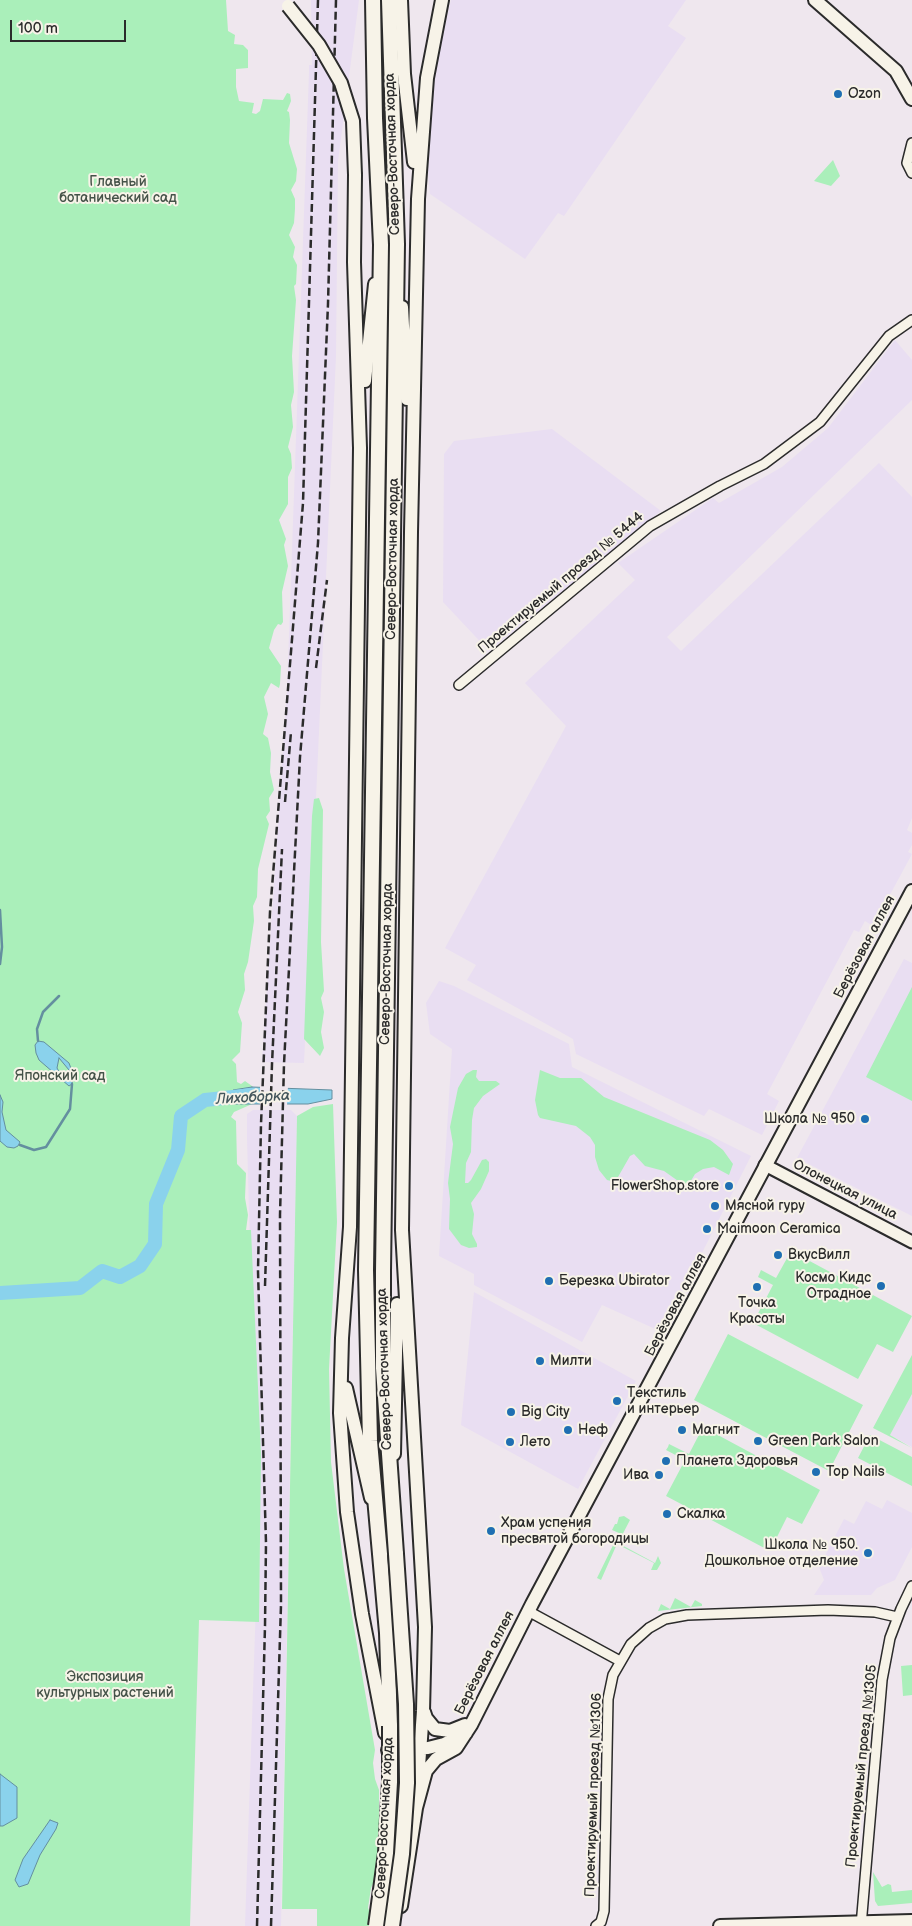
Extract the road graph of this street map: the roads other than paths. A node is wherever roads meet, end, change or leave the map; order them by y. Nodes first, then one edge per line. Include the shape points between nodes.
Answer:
1 (374, 0) edge
2 (389, 0) edge
3 (401, 0) edge
4 (442, 0) edge
5 (815, 0) edge
6 (286, 3) edge
7 (912, 99) edge
8 (912, 143) edge
9 (912, 173) edge
10 (418, 199) junction
11 (380, 218) junction
12 (397, 244) junction
13 (912, 320) edge
14 (360, 448) junction
15 (412, 471) junction
16 (460, 685) dead end
17 (912, 891) edge
18 (765, 1165) junction
19 (402, 1230) junction
20 (912, 1242) edge
21 (342, 1338) junction
22 (392, 1506) junction
23 (378, 1527) junction
24 (912, 1586) edge
25 (528, 1611) junction
26 (897, 1617) junction
27 (620, 1661) junction
28 (424, 1711) junction
29 (473, 1720) junction
30 (466, 1733) junction
31 (447, 1753) junction
32 (420, 1754) junction
33 (388, 1755) junction
34 (416, 1808) junction
35 (912, 1921) edge
36 (861, 1924) edge
37 (376, 1926) edge
38 (380, 1926) edge
39 (392, 1926) edge
40 (398, 1926) edge
41 (596, 1926) edge
42 (720, 1926) edge

1 - 11 main road, Северо-Восточная хорда
2 - 12 main road, Северо-Восточная хорда
3 - 10 main road via 404,74
4 - 10 main road via 427,78
5 - 7 main road via 896,71
6 - 14 main road, bridge via 319,45 341,82 353,121
8 - 9 street via 907,162
10 - 15 main road
11 - 14 main road
11 - 23 main road, Северо-Восточная хорда via 366,1270 367,1368
12 - 15 main road
12 - 22 main road, Северо-Восточная хорда via 383,1368
13 - 16 street, Проектируемый проезд № 5444 via 890,336 820,422 764,464 650,526
14 - 21 main road via 350,1227
15 - 19 main road
17 - 18 main road, Берёзовая аллея
18 - 20 street, Олонецкая улица
18 - 25 main road, Берёзовая аллея
19 - 22 main road
19 - 28 main road via 423,1574
21 - 23 main road via 347,1393
21 - 33 main road via 341,1421 347,1512
22 - 39 main road, Северо-Восточная хорда, bridge via 406,1704 402,1854
23 - 37 main road, Северо-Восточная хорда, bridge via 390,1688 390,1782 386,1853
24 - 26 street, Проектируемый проезд №1305
25 - 27 street
25 - 29 main road, Берёзовая аллея
26 - 27 street, Проектируемый проезд №1306 via 875,1612 828,1610 687,1615 665,1619 649,1628 631,1644
26 - 36 street, Проектируемый проезд №1305 via 882,1680
27 - 41 street, Проектируемый проезд №1306 via 608,1699 604,1911 601,1922
28 - 29 main road via 430,1724 443,1731 460,1728
28 - 32 main road
29 - 30 main road, Берёзовая аллея
30 - 31 main road, Берёзовая аллея via 456,1748
30 - 32 main road, Берёзовая аллея
31 - 32 main road, Берёзовая аллея
31 - 34 main road, Берёзовая аллея via 426,1771
32 - 33 main road, Берёзовая аллея
32 - 34 main road
33 - 38 main road via 391,1852
34 - 40 main road, Берёзовая аллея
35 - 36 main road
36 - 42 main road

